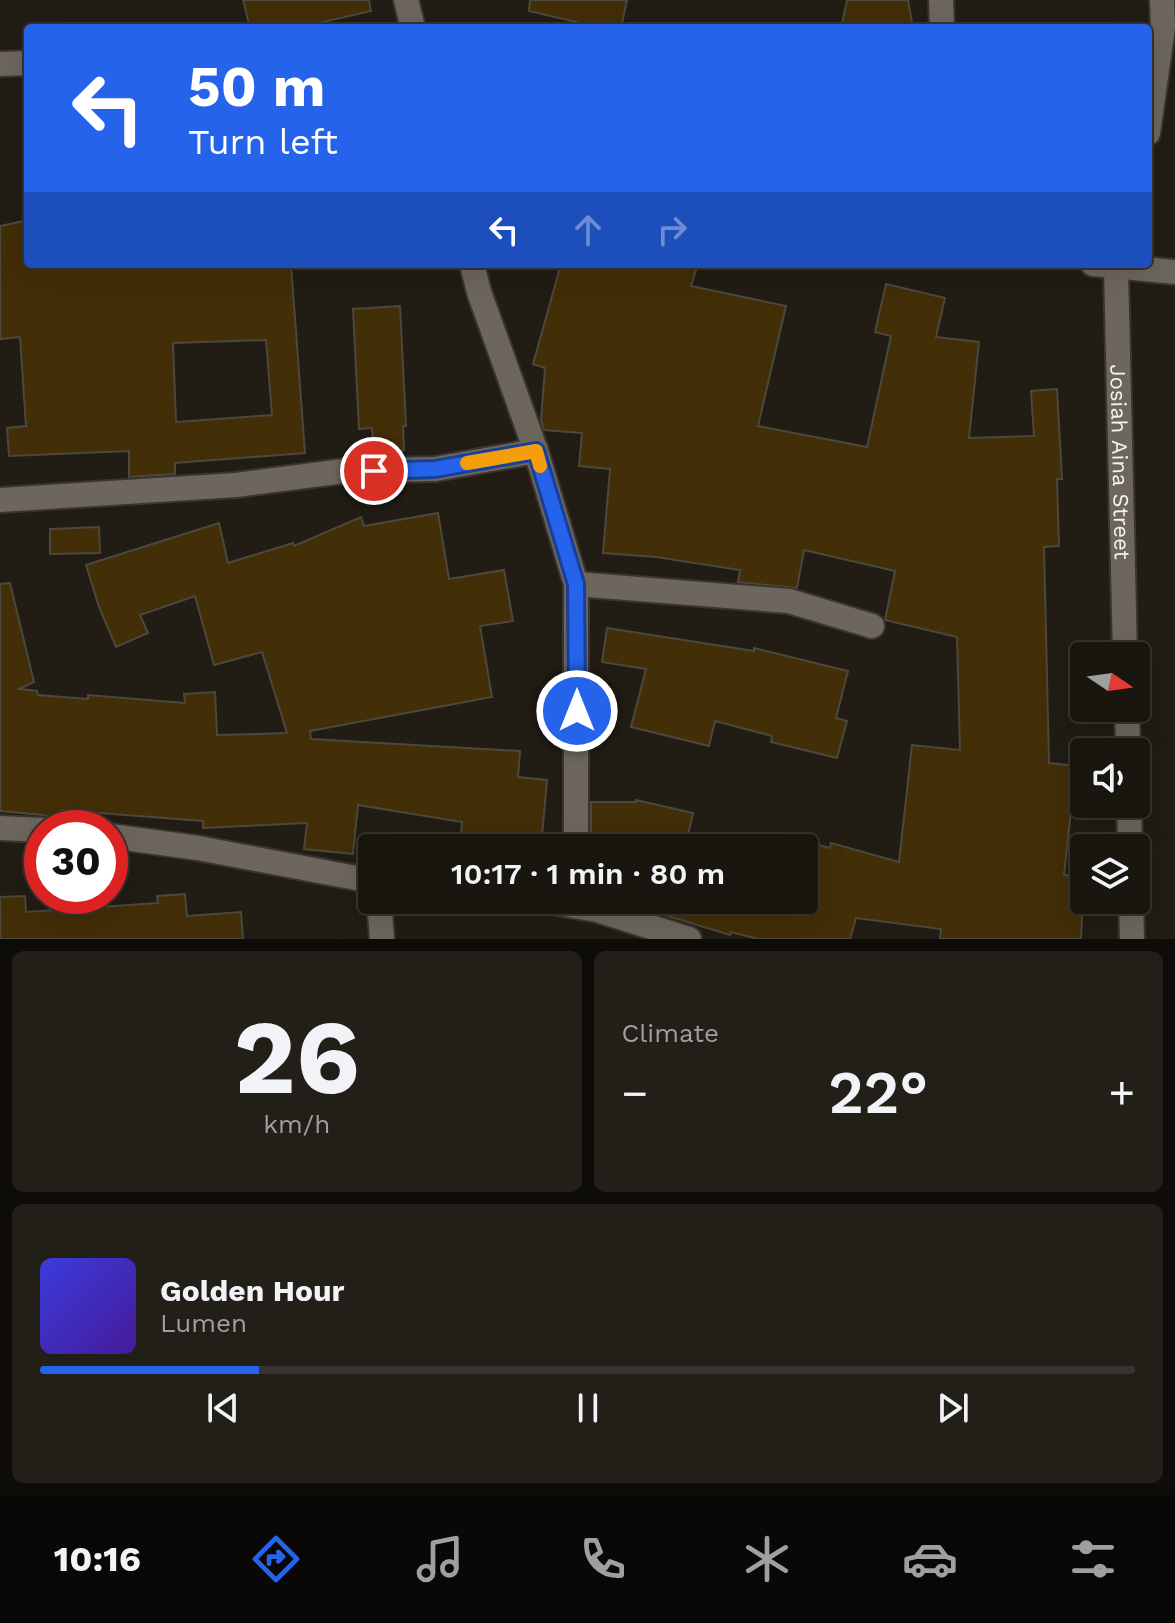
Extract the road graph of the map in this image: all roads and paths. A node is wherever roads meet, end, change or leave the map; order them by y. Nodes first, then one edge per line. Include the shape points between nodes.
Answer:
1 (406, 0) edge
2 (941, 0) edge
3 (1162, 0) edge
4 (412, 24) edge
5 (942, 24) edge
6 (24, 63) edge
7 (0, 64) edge
8 (1152, 105) edge
9 (473, 268) edge
10 (1117, 268) edge
11 (1136, 268) edge
12 (1175, 272) edge
13 (536, 451) junction
14 (0, 500) edge
15 (576, 584) junction
16 (872, 626) dead end
17 (1125, 642) edge
18 (0, 828) edge
19 (24, 829) edge
20 (576, 834) edge
21 (128, 838) edge
22 (358, 878) edge
23 (380, 914) edge
24 (612, 914) edge
25 (1131, 914) edge
26 (382, 939) edge
27 (689, 939) edge
28 (1132, 939) edge

1 - 4 street
2 - 5 street
3 - 8 street
6 - 7 street
9 - 13 street
10 - 17 street, Josiah Aina Street
11 - 12 street
13 - 14 street via 435,469 344,471 236,485
13 - 15 street
15 - 16 street via 789,601
15 - 20 street
18 - 19 street
21 - 22 street
23 - 26 street
24 - 27 street
25 - 28 street

